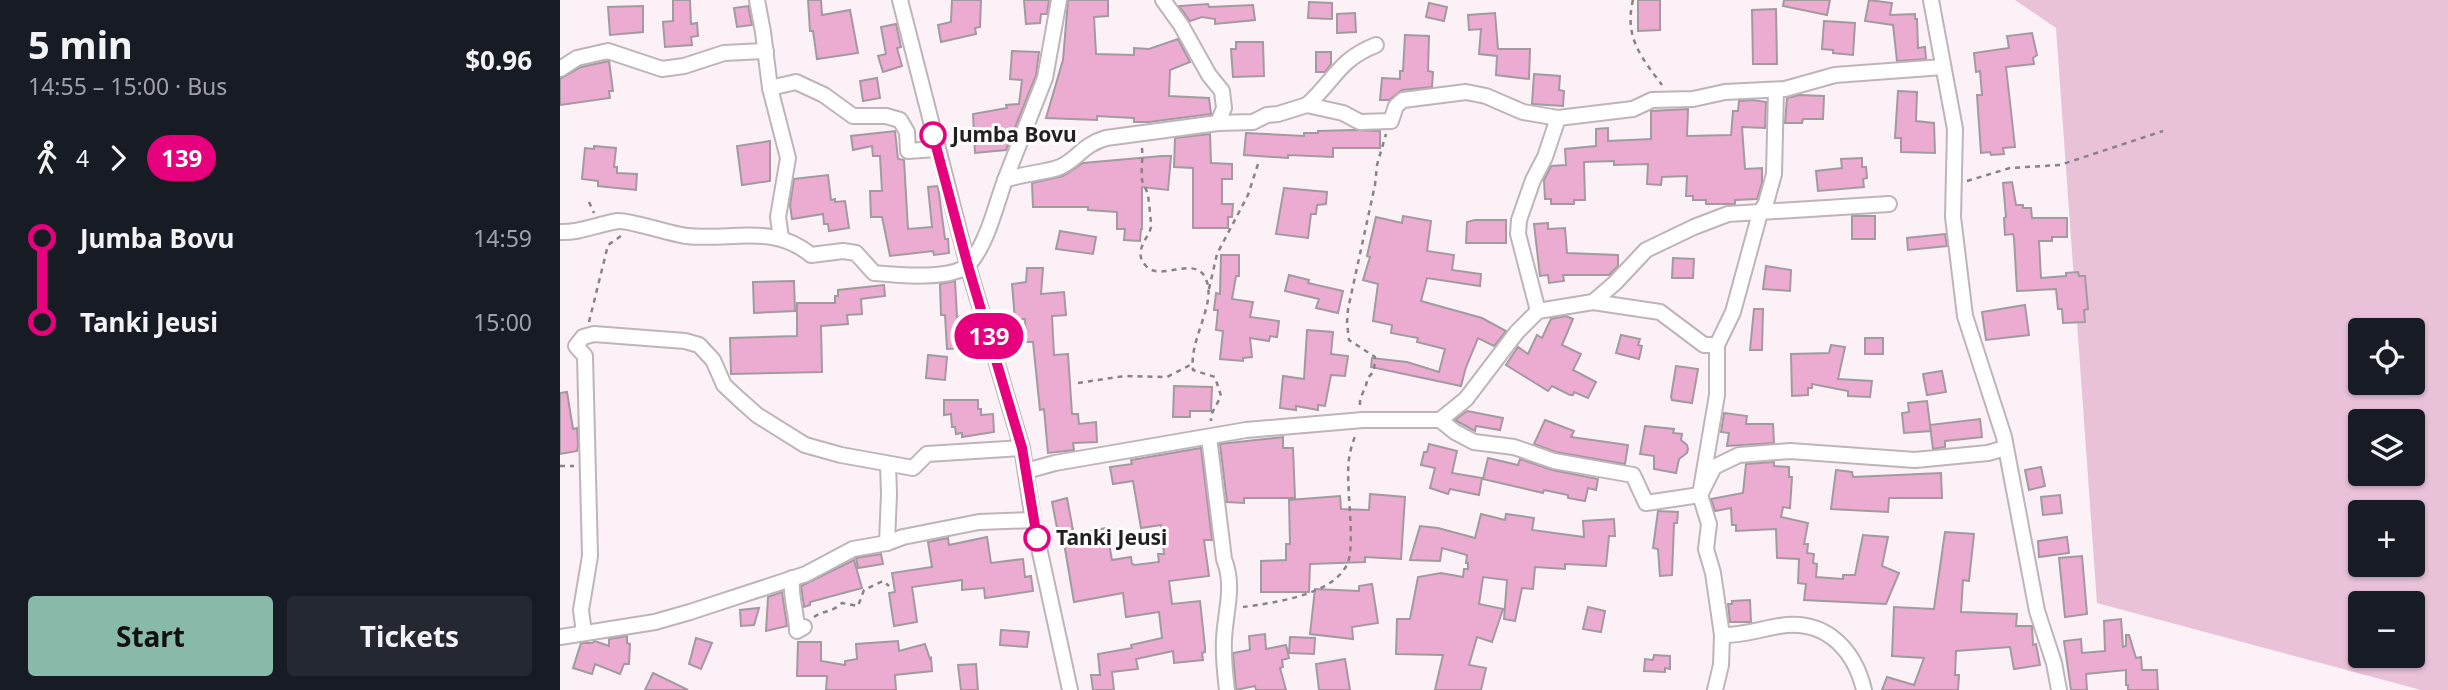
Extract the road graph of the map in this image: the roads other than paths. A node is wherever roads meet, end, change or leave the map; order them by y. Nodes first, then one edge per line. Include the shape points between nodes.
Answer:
1 (757, 0) edge
2 (900, 0) edge
3 (1059, 0) edge
4 (1163, 0) edge
5 (1931, 0) edge
6 (1376, 45) dead end
7 (766, 51) junction
8 (1943, 67) junction
9 (560, 69) edge
10 (769, 88) junction
11 (1776, 90) junction
12 (1307, 105) junction
13 (1558, 118) junction
14 (1218, 123) junction
15 (936, 149) junction
16 (1005, 180) junction
17 (1889, 204) dead end
18 (1760, 213) junction
19 (560, 232) edge
20 (781, 238) junction
21 (968, 266) junction
22 (1593, 302) junction
23 (1538, 311) junction
24 (1717, 345) junction
25 (1440, 420) junction
26 (1209, 437) junction
27 (2005, 447) junction
28 (1022, 448) junction
29 (888, 464) junction
30 (1026, 471) junction
31 (1700, 495) junction
32 (1033, 520) junction
33 (887, 543) junction
34 (792, 579) junction
35 (804, 627) road end
36 (583, 632) junction
37 (1722, 635) junction
38 (560, 638) edge
39 (1070, 690) edge
40 (1227, 690) edge
41 (1715, 690) edge
42 (1864, 690) edge
43 (2059, 690) edge

1 - 7 street
2 - 15 street
3 - 16 street via 1045,78
4 - 14 street via 1222,91 1224,108
5 - 8 street
6 - 12 street via 1347,60
7 - 9 street via 724,53 662,69 608,51 577,58
7 - 10 street
8 - 11 street via 1835,75
8 - 27 street via 1955,129 1955,236 1965,316
10 - 15 street via 796,82 853,116 900,120 907,132 908,151
10 - 20 street via 788,158 778,217
11 - 13 street via 1652,100 1633,109
11 - 18 street via 1774,174
12 - 13 street via 1360,122 1391,121 1403,100 1466,92 1523,112
12 - 14 street via 1253,122
13 - 23 street via 1519,220 1518,234
14 - 16 street via 1092,142 1060,167
15 - 21 street
16 - 21 street
17 - 18 street
18 - 22 street via 1728,214 1646,250
18 - 24 street via 1733,312
19 - 20 street via 621,220 688,236
20 - 21 street via 811,256 856,253 874,273 927,276
21 - 28 street
22 - 23 street
22 - 24 street via 1660,312 1704,345
23 - 25 street via 1466,399
24 - 31 street via 1717,395
25 - 26 street via 1363,420
25 - 31 street via 1474,442 1633,475 1646,503
26 - 30 street
26 - 40 street via 1231,584 1224,639
27 - 31 street via 1988,453 1915,460 1790,451 1739,455 1714,467
27 - 43 street via 2037,611
28 - 29 street via 927,454 914,468
28 - 30 street
29 - 33 street
29 - 36 street via 815,450 774,426 727,389 713,360 699,345 586,335 576,346 585,356 590,556 581,610
30 - 32 street
31 - 37 street via 1709,524 1706,550
32 - 33 street via 979,522
32 - 39 street
33 - 34 street via 853,549
34 - 35 street via 797,631
34 - 36 street via 655,622
36 - 38 street
37 - 41 street
37 - 42 street via 1740,636 1789,625 1833,635 1849,656

